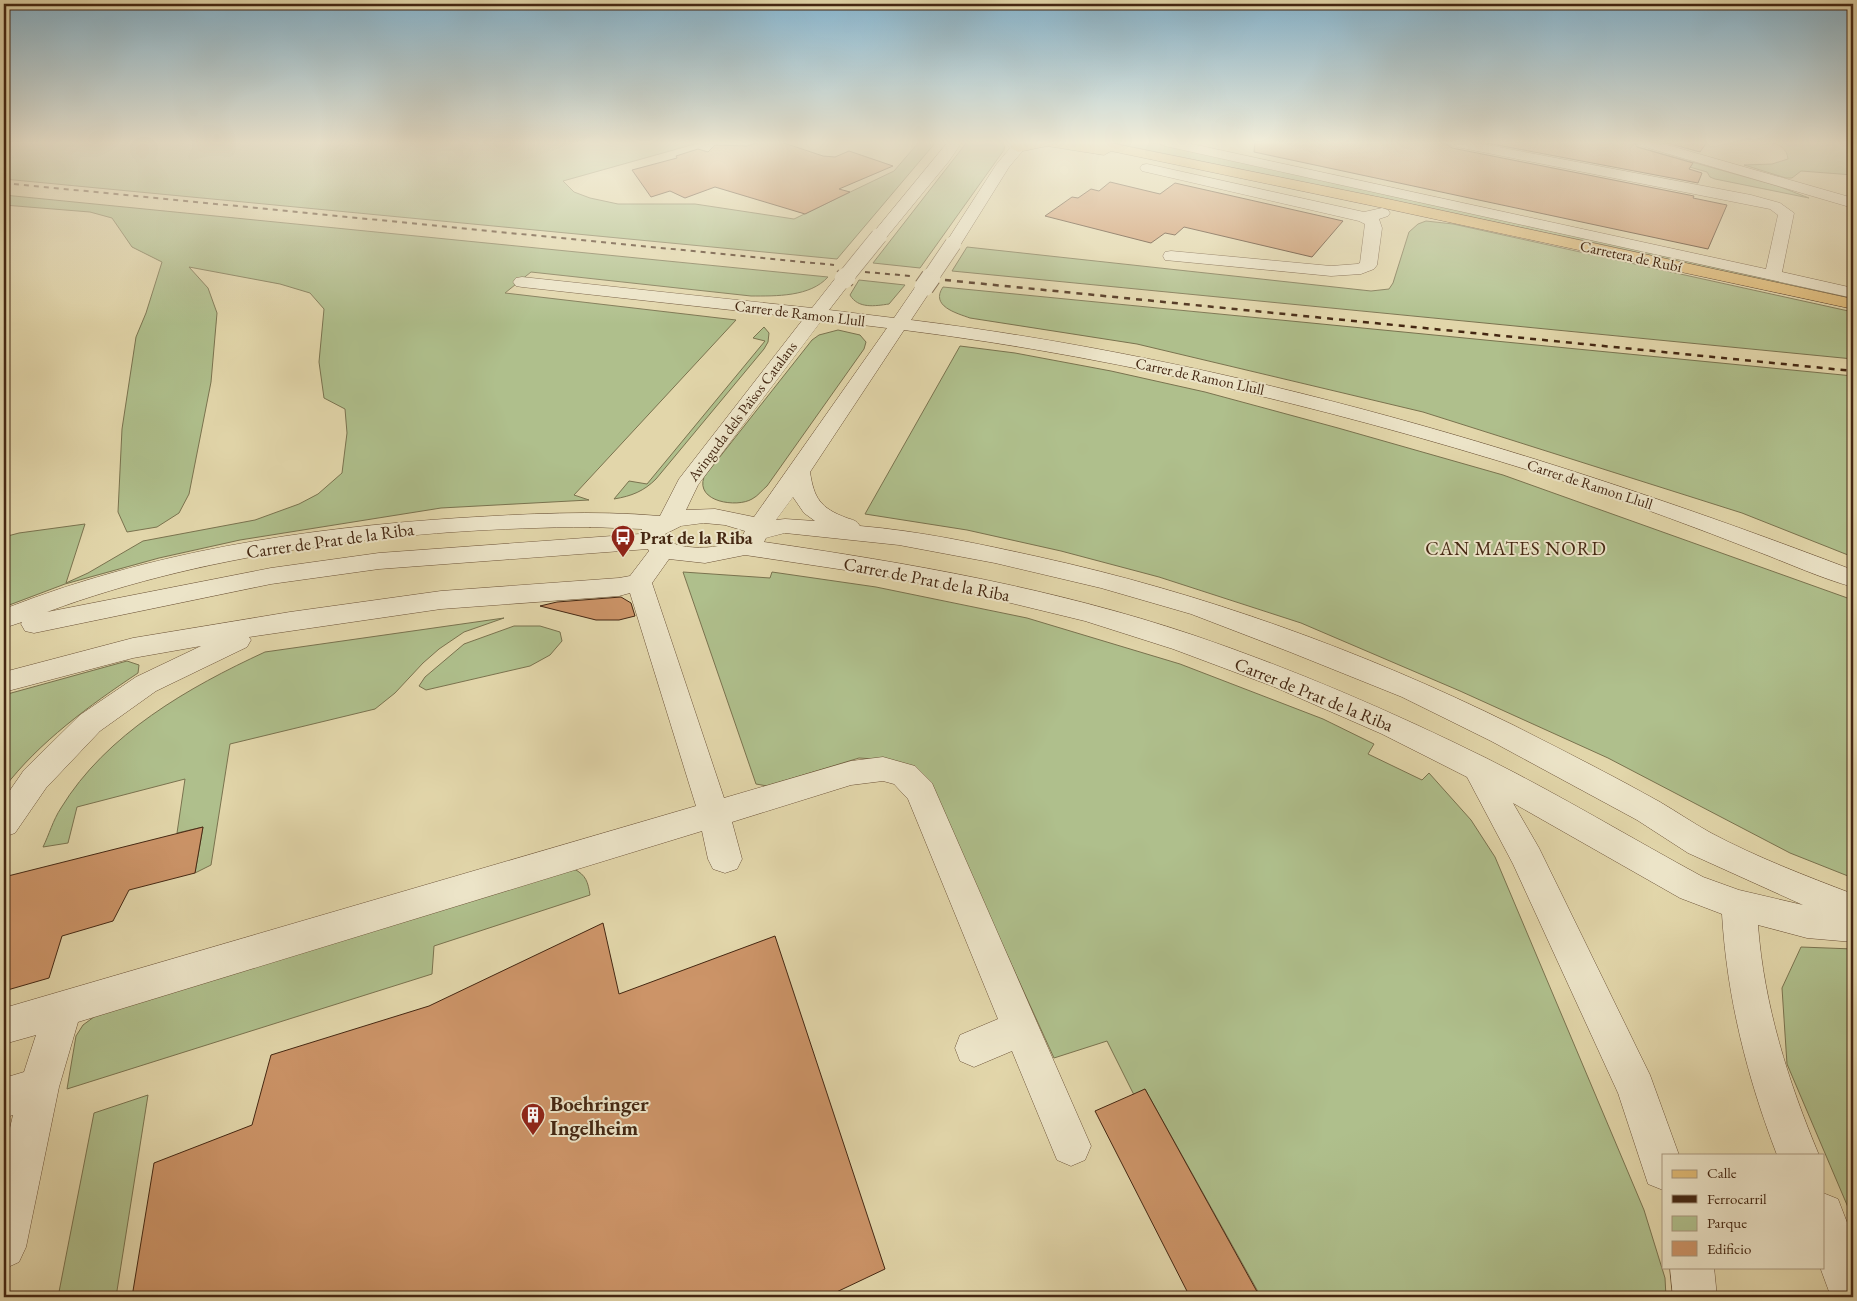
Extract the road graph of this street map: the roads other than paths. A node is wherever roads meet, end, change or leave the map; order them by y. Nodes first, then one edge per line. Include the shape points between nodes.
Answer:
1 (907, 203) edge
2 (979, 203) edge
3 (1301, 203) edge
4 (1382, 203) edge
5 (1460, 203) edge
6 (1762, 203) edge
7 (1388, 204) junction
8 (1364, 217) junction
9 (1171, 256) dead end
10 (1773, 275) junction
11 (522, 282) dead end
12 (1853, 293) edge
13 (1853, 304) edge
14 (815, 315) junction
15 (898, 324) junction
16 (799, 472) junction
17 (663, 534) junction
18 (752, 536) junction
19 (899, 537) junction
20 (1853, 579) edge
21 (639, 582) junction
22 (4, 619) edge
23 (290, 621) junction
24 (4, 631) edge
25 (4, 682) edge
26 (1478, 768) junction
27 (714, 814) junction
28 (4, 824) edge
29 (725, 859) dead end
30 (1739, 905) junction
31 (1853, 910) edge
32 (1853, 926) edge
33 (63, 1008) junction
34 (4, 1026) edge
35 (1022, 1028) junction
36 (974, 1048) dead end
37 (22, 1092) edge
38 (1071, 1146) dead end
39 (1798, 1154) edge
40 (1662, 1166) edge
41 (1824, 1217) edge
42 (4, 1247) edge
43 (1692, 1268) edge
44 (1695, 1297) edge
45 (1853, 1297) edge

1 - 14 street, Avinguda dels Països Catalans, bridge
2 - 15 street, bridge
3 - 8 street
4 - 7 main road, Carretera de Rubí
5 - 10 street, Carretera de Rubí
6 - 10 street via 1786,213
7 - 8 street via 1378,216
7 - 13 main road, Carretera de Rubí
8 - 9 street via 1373,222 1374,228 1368,265 1361,269 1331,271
10 - 12 street, Carretera de Rubí
11 - 14 street, Carrer de Ramon Llull
14 - 15 street, Carrer de Ramon Llull
14 - 17 street, Avinguda dels Països Catalans via 687,484
15 - 16 street
15 - 20 street, Carrer de Ramon Llull via 1091,352 1312,401 1591,483
16 - 18 street
16 - 19 street via 799,484 805,500 824,517 850,527
17 - 18 street via 686,554 704,555 726,552
17 - 18 street via 686,517 714,516 754,525
17 - 21 street, Avinguda dels Països Catalans
17 - 22 street, Carrer de Prat de la Riba via 625,520 554,519 388,530 278,544 151,570
17 - 24 street, Carrer de Prat de la Riba via 378,561 271,576
18 - 19 street, Carrer de Prat de la Riba via 785,526
18 - 26 street, Carrer de Prat de la Riba via 1090,613 1183,642 1282,679 1392,726
19 - 31 street, Carrer de Prat de la Riba via 1104,580 1200,608 1300,645 1412,690 1502,733 1648,811 1700,843
21 - 23 street via 619,587 441,600
21 - 27 street
23 - 25 street via 132,648
23 - 28 street via 224,645 146,684 90,722 35,779
26 - 30 street, Carrer de Prat de la Riba via 1692,888
26 - 40 street via 1526,858 1636,1089
27 - 29 street
27 - 33 street
27 - 35 street via 851,773 883,769 904,775 921,792
30 - 32 street, Carrer de Prat de la Riba via 1807,922
30 - 39 street via 1740,940 1756,1026 1782,1116
33 - 34 street
33 - 37 street
35 - 36 street
35 - 38 street
37 - 42 street
41 - 45 street
43 - 44 street

